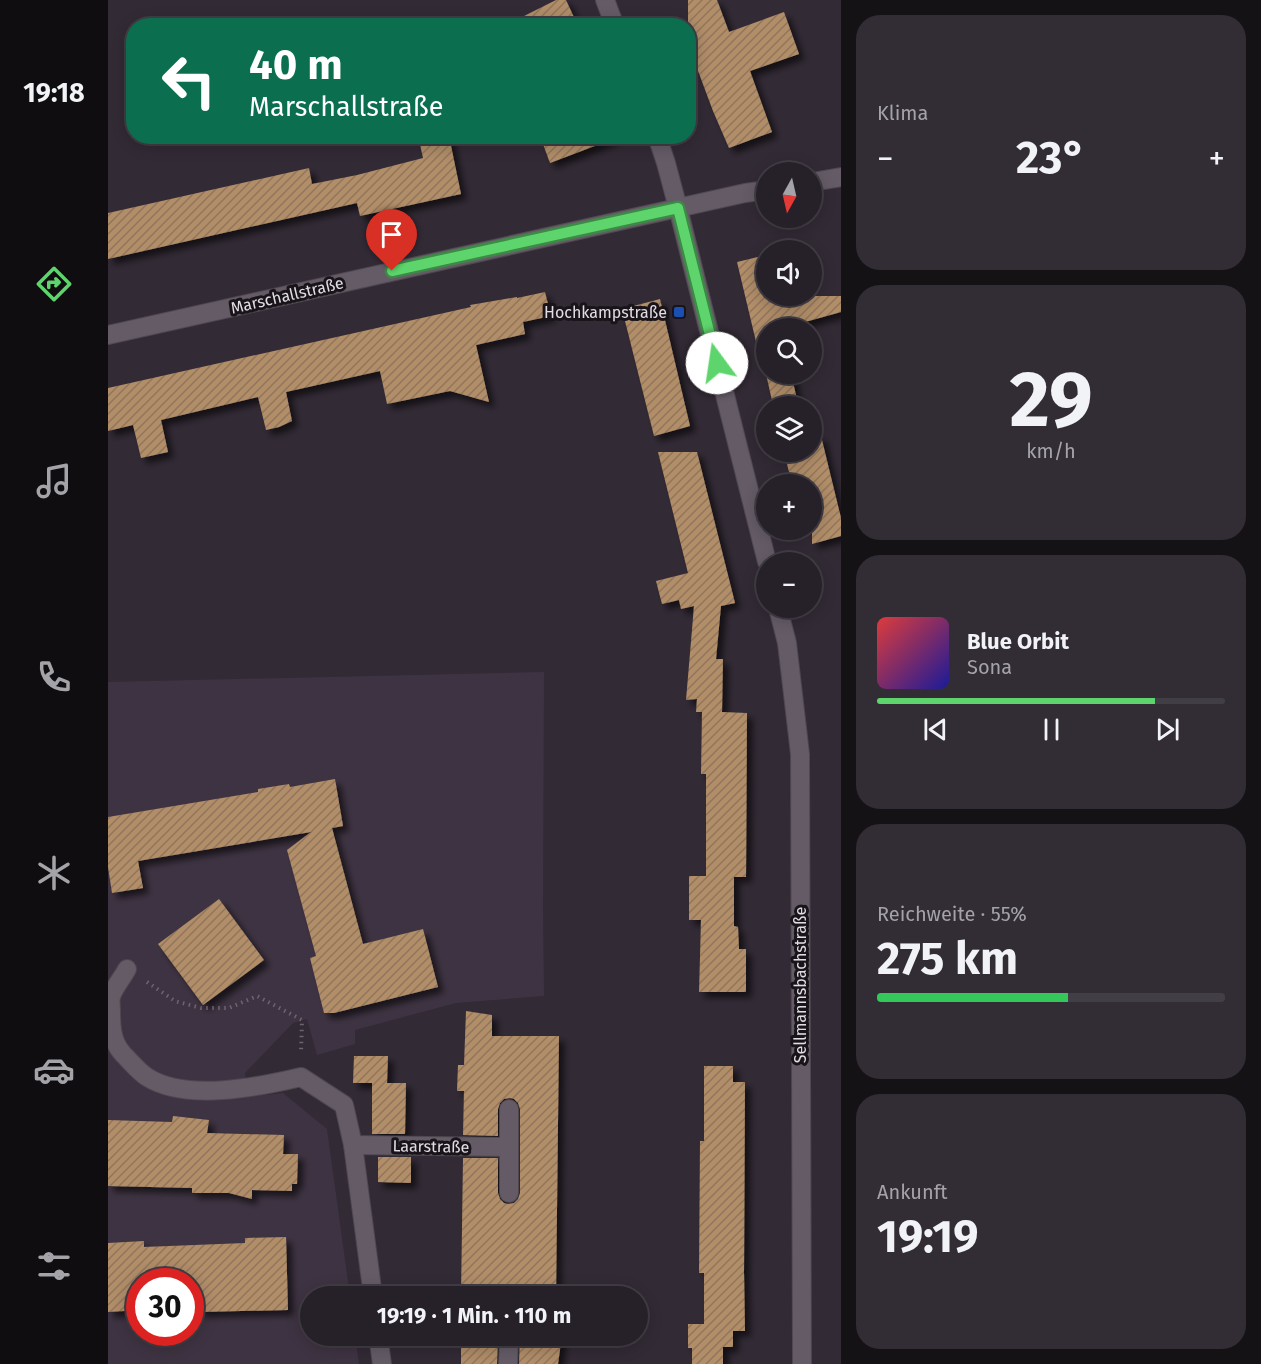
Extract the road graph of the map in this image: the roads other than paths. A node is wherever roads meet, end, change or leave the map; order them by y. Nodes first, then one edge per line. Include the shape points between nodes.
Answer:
1 (605, 0) edge
2 (612, 18) edge
3 (660, 144) edge
4 (841, 177) edge
5 (822, 180) edge
6 (756, 192) edge
7 (678, 208) junction
8 (108, 336) edge
9 (764, 552) edge
10 (781, 618) edge
11 (127, 969) road end
12 (509, 1109) dead end
13 (353, 1145) junction
14 (509, 1147) junction
15 (509, 1193) dead end
16 (372, 1286) edge
17 (380, 1346) edge
18 (509, 1346) edge
19 (382, 1364) edge
20 (508, 1364) edge
21 (802, 1364) edge

1 - 2 street
3 - 7 street
4 - 5 street
6 - 7 street
7 - 8 street, Marschallstraße
7 - 9 street
10 - 21 street, Sellmannsbachstraße via 800,754
11 - 13 street via 111,998 111,1033 119,1049 148,1077 190,1089 235,1090 301,1077 344,1104
12 - 14 street
13 - 14 street, Laarstraße
13 - 16 street
14 - 15 street
17 - 19 street
18 - 20 street

